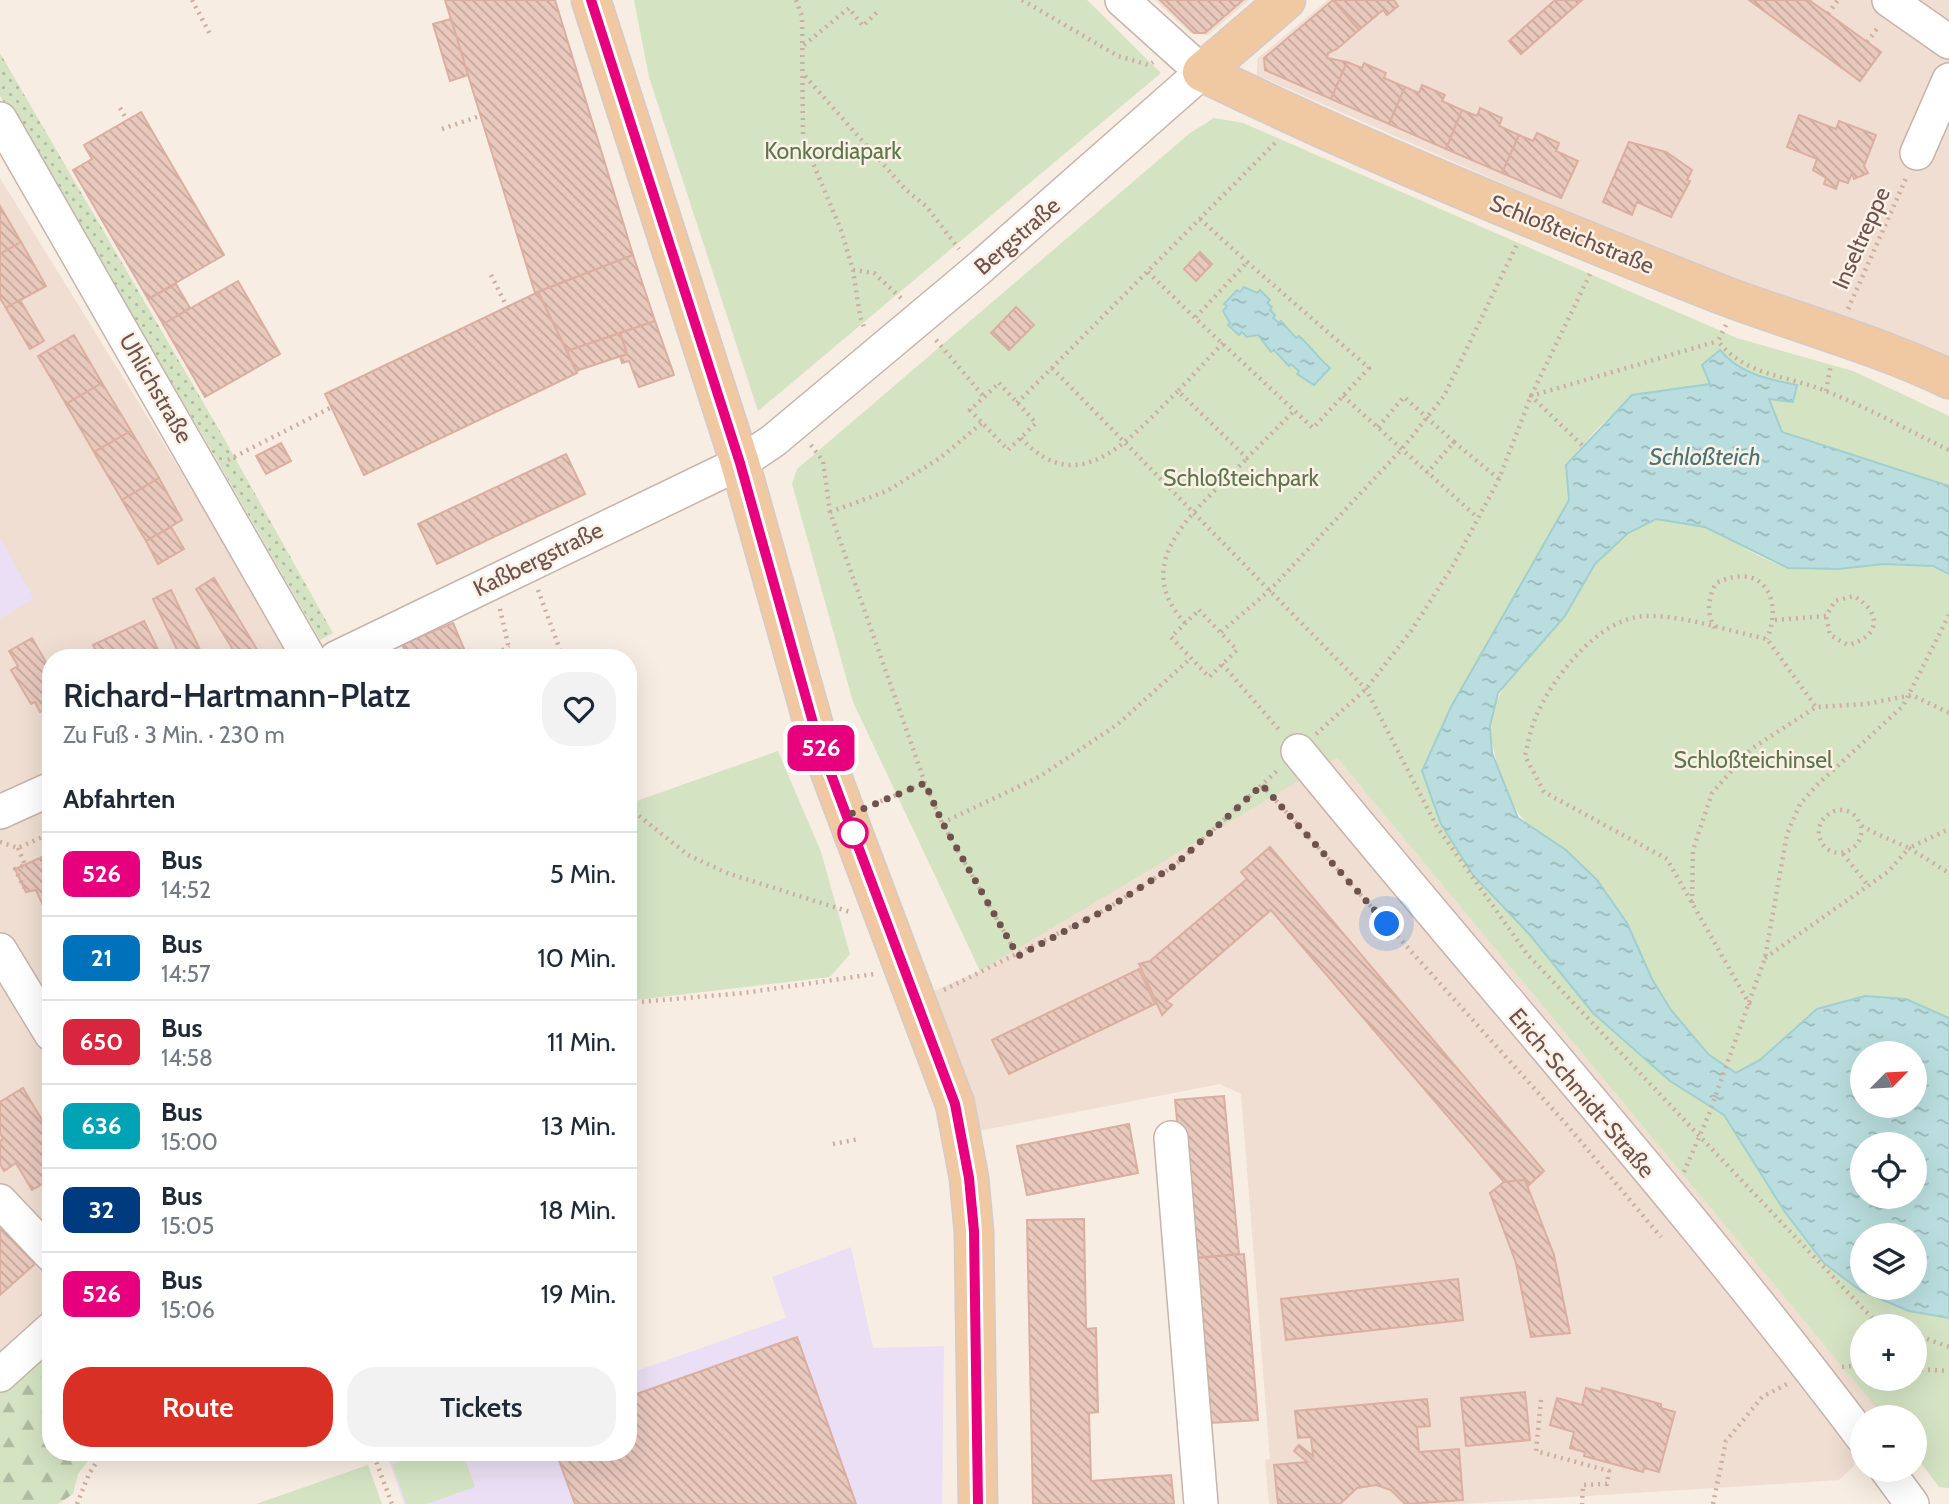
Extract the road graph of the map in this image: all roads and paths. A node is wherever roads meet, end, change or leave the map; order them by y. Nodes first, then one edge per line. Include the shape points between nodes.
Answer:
1 (192, 0) edge
2 (591, 0) edge
3 (796, 0) edge
4 (1022, 0) edge
5 (1122, 0) edge
6 (1286, 0) edge
7 (1838, 0) edge
8 (1889, 0) edge
9 (877, 12) dead end
10 (1828, 14) dead end
11 (211, 36) dead end
12 (1949, 43) edge
13 (1170, 44) junction
14 (803, 46) junction
15 (1202, 72) junction
16 (804, 75) junction
17 (1949, 80) edge
18 (120, 108) dead end
19 (480, 116) dead end
20 (0, 119) edge
21 (1300, 119) junction
22 (127, 120) dead end
23 (442, 129) dead end
24 (1917, 153) joint
25 (1523, 214) junction
26 (1200, 219) junction
27 (1602, 247) junction
28 (1247, 262) junction
29 (853, 270) junction
30 (976, 271) junction
31 (1147, 272) junction
32 (491, 275) dead end
33 (1738, 301) junction
34 (507, 307) dead end
35 (1195, 318) junction
36 (919, 320) junction
37 (1836, 337) junction
38 (1718, 341) junction
39 (1223, 343) junction
40 (877, 356) junction
41 (1052, 368) junction
42 (1949, 379) edge
43 (1178, 391) junction
44 (1343, 396) junction
45 (1531, 396) junction
46 (984, 397) junction
47 (1017, 402) junction
48 (332, 407) dead end
49 (1295, 410) junction
50 (1427, 417) junction
51 (982, 423) junction
52 (795, 424) junction
53 (1378, 426) junction
54 (1021, 438) junction
55 (1125, 442) junction
56 (1454, 442) junction
57 (1583, 445) dead end
58 (1402, 449) junction
59 (1949, 450) edge
60 (1247, 458) junction
61 (740, 463) junction
62 (205, 472) junction
63 (1427, 473) junction
64 (1499, 479) junction
65 (830, 512) junction
66 (1195, 514) junction
67 (1478, 518) junction
68 (529, 563) junction
69 (493, 580) junction
70 (1270, 590) junction
71 (1949, 615) edge
72 (1826, 616) junction
73 (1775, 620) junction
74 (1185, 623) junction
75 (1715, 628) junction
76 (1221, 632) junction
77 (1767, 639) junction
78 (509, 646) junction
79 (304, 649) edge
80 (354, 649) edge
81 (504, 649) edge
82 (510, 649) edge
83 (560, 649) edge
84 (1191, 658) junction
85 (1222, 664) junction
86 (1366, 689) junction
87 (1912, 695) junction
88 (1816, 707) junction
89 (1949, 713) edge
90 (1298, 751) junction
91 (925, 783) junction
92 (1262, 785) junction
93 (42, 793) edge
94 (0, 813) edge
95 (637, 814) edge
96 (846, 816) junction
97 (942, 822) junction
98 (1861, 826) junction
99 (1949, 829) edge
100 (42, 837) edge
101 (0, 842) edge
102 (18, 848) junction
103 (1909, 848) junction
104 (1843, 853) junction
105 (1949, 873) edge
106 (1867, 884) junction
107 (24, 888) dead end
108 (1692, 904) junction
109 (887, 923) junction
110 (0, 950) edge
111 (1018, 956) junction
112 (1765, 958) junction
113 (912, 985) junction
114 (637, 1002) edge
115 (1750, 1005) junction
116 (42, 1019) edge
117 (1700, 1135) junction
118 (1171, 1138) dead end
119 (859, 1139) dead end
120 (833, 1144) dead end
121 (0, 1200) edge
122 (1672, 1201) junction
123 (1661, 1237) dead end
124 (42, 1245) edge
125 (1867, 1314) edge
126 (42, 1337) edge
127 (1927, 1339) edge
128 (1949, 1347) edge
129 (1927, 1370) edge
130 (1812, 1371) junction
131 (1949, 1371) edge
132 (0, 1375) edge
133 (1541, 1400) dead end
134 (1850, 1421) edge
135 (97, 1461) edge
136 (376, 1461) edge
137 (1896, 1482) edge
138 (77, 1504) edge
139 (392, 1504) edge
140 (978, 1504) edge
141 (1201, 1504) edge
142 (1582, 1504) edge
143 (1713, 1504) edge
144 (1912, 1504) edge

1 - 11 path
2 - 61 main road
3 - 14 path via 802,16
4 - 13 path via 1118,56 1149,65
5 - 13 street
6 - 15 main road, Bergstraße
7 - 10 path
8 - 12 street
9 - 14 path via 863,26 849,8
13 - 15 street
14 - 16 path
15 - 21 main road, Schloßteichstraße
15 - 30 street, Bergstraße
16 - 29 path via 803,139
16 - 30 path via 906,191 926,206
17 - 24 street
18 - 22 path
19 - 23 path
20 - 62 street, Uhlichstraße
21 - 25 main road, Schloßteichstraße
21 - 26 path
24 - 37 path, Inseltreppe
25 - 27 main road, Schloßteichstraße
25 - 50 path via 1517,245 1444,396
26 - 28 path
26 - 31 path
27 - 33 main road, Schloßteichstraße
27 - 45 path
28 - 35 path
28 - 44 path via 1369,368
29 - 36 path via 874,273
29 - 40 path via 860,316
30 - 36 street, Bergstraße
31 - 35 path
31 - 41 path
32 - 34 path
33 - 37 main road, Schloßteichstraße
33 - 38 path
35 - 39 path
36 - 40 street, Bergstraße
36 - 46 path
37 - 42 main road, Schloßteichstraße via 1903,357
38 - 45 path
38 - 59 path via 1757,371 1826,391
39 - 43 path
39 - 49 path
40 - 52 street, Bergstraße
41 - 47 path
41 - 55 path
43 - 55 path
43 - 60 path
44 - 49 path via 1313,428
44 - 53 path
45 - 57 path
45 - 64 path
46 - 47 path via 999,383
46 - 51 path via 970,410
47 - 54 path via 1037,423
48 - 62 path
49 - 60 path
50 - 53 path via 1404,397
50 - 56 path
50 - 58 path
51 - 54 path via 1008,450
51 - 65 path via 940,458 887,491
52 - 61 street, Bergstraße
52 - 65 path via 823,460
53 - 58 path
54 - 55 path via 1046,459 1081,465 1101,460
55 - 66 path
56 - 63 path
56 - 64 path
58 - 63 path
58 - 70 path
60 - 66 path
61 - 68 street, Kaßbergstraße
61 - 96 main road via 817,737
62 - 79 street, Uhlichstraße
63 - 67 path
64 - 67 path
65 - 91 path
66 - 70 path
66 - 74 path via 1173,537 1162,571 1172,610
67 - 86 path via 1410,631
68 - 69 street, Kaßbergstraße
68 - 83 path
69 - 78 path
69 - 80 street, Kaßbergstraße
70 - 76 path
70 - 86 path
71 - 87 path
72 - 72 path via 1835,601 1854,596 1869,606 1874,620 1862,641 1848,645 1830,635
72 - 73 path
73 - 75 path via 1774,604 1764,586 1728,577 1712,591 1710,619
73 - 77 path
74 - 76 path via 1199,610
74 - 84 path via 1171,636
75 - 77 path
75 - 108 path via 1643,616 1618,623 1582,648 1553,686 1535,718 1525,756 1544,792 1667,859
76 - 85 path via 1237,650
77 - 88 path
78 - 81 path
78 - 82 path
84 - 85 path via 1209,677
84 - 97 path via 1118,724 1039,777
85 - 90 path
86 - 90 path
86 - 117 path via 1437,827 1527,954
87 - 88 path
87 - 89 path
87 - 112 path via 1800,804 1787,834
88 - 108 path via 1751,749 1712,793 1693,850
90 - 92 path
90 - 122 street, Erich-Schmidt-Straße
91 - 96 path
91 - 97 path
92 - 111 path via 1174,866 1105,910
92 - 123 path via 1566,1124
93 - 94 street
95 - 109 path via 688,855 717,869
96 - 109 main road
97 - 111 path
98 - 103 path
98 - 104 path via 1854,849
98 - 104 path via 1853,814 1840,810 1821,821 1822,844 1831,852
99 - 103 path
100 - 102 path
101 - 102 path
102 - 107 path via 25,865 15,869
103 - 105 path
103 - 106 path via 1889,871
104 - 106 path
106 - 112 path
108 - 115 path
109 - 113 main road
110 - 116 street
111 - 113 path
112 - 115 path
113 - 114 path
113 - 140 main road via 955,1104 970,1192 977,1297
115 - 117 path
117 - 122 path
117 - 125 path
118 - 141 street
119 - 120 path
121 - 124 street
122 - 130 street, Erich-Schmidt-Straße
126 - 132 street
127 - 128 path
129 - 131 path
130 - 134 street, Erich-Schmidt-Straße
130 - 143 path via 1762,1397 1726,1441
133 - 142 path via 1536,1451 1609,1471 1607,1484 1583,1485
135 - 138 path
136 - 139 path
137 - 144 street

